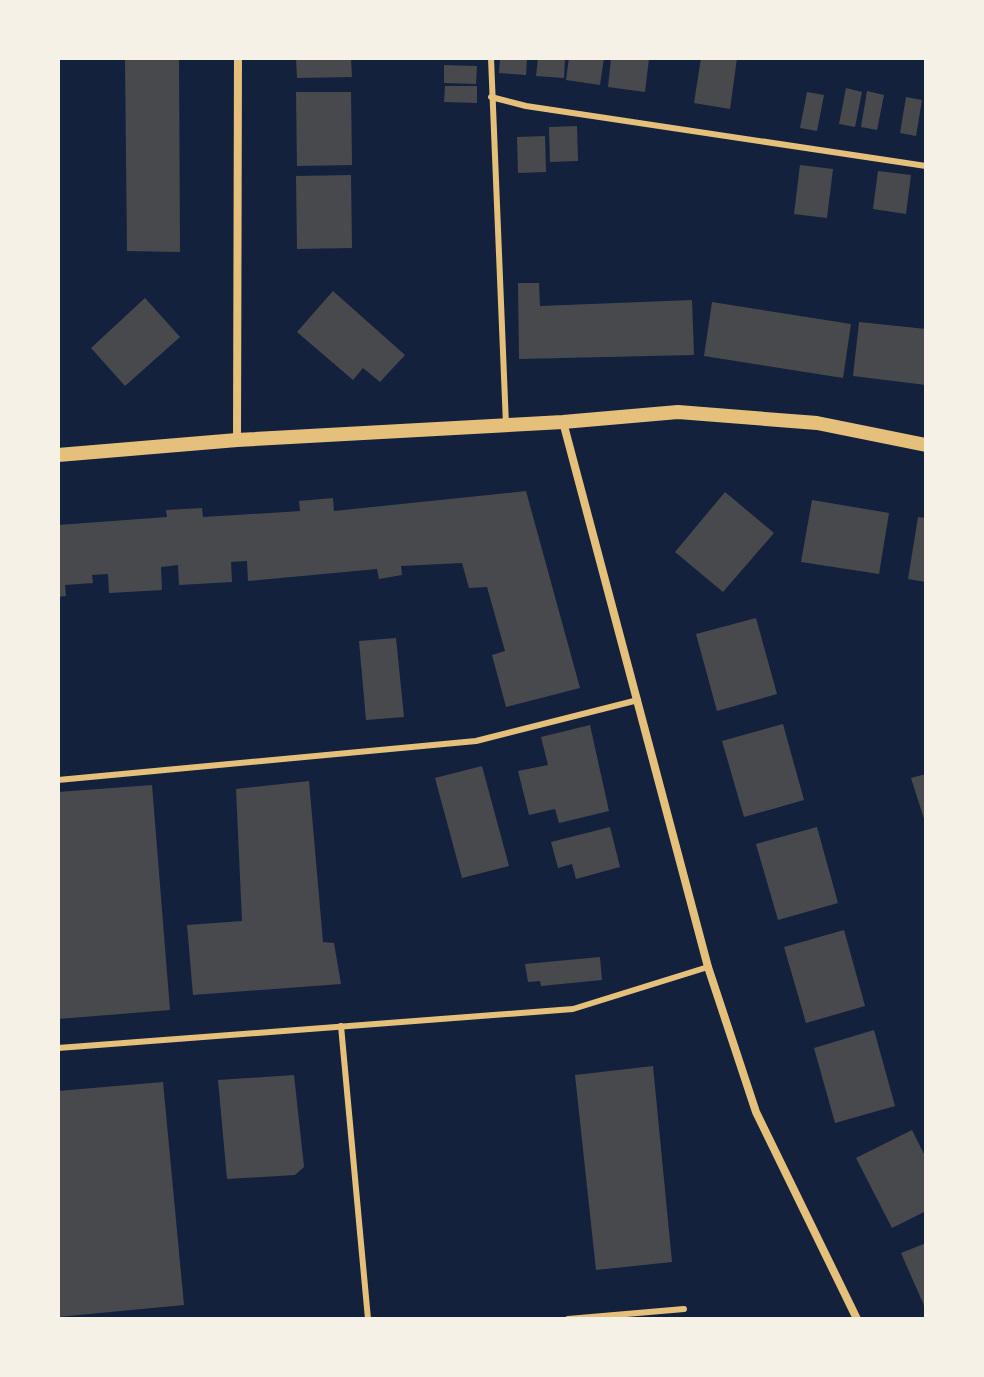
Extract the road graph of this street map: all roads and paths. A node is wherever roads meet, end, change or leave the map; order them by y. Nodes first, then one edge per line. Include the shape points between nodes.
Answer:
1 (238, 58) edge
2 (491, 58) edge
3 (491, 97) junction
4 (926, 166) edge
5 (563, 422) junction
6 (506, 425) junction
7 (237, 440) junction
8 (926, 445) edge
9 (58, 455) edge
10 (638, 700) junction
11 (58, 780) edge
12 (708, 967) junction
13 (341, 1026) junction
14 (58, 1048) edge
15 (684, 1309) dead end
16 (368, 1319) edge
17 (568, 1319) edge
18 (857, 1319) edge

1 - 7 street
2 - 3 lane
3 - 4 lane
3 - 6 lane
5 - 6 street
5 - 8 street via 678,412 817,423
5 - 10 street
6 - 7 street
7 - 9 street
10 - 11 lane via 476,741
10 - 12 street
12 - 13 lane via 573,1009
12 - 18 street via 756,1112
13 - 14 lane
13 - 16 lane
15 - 17 lane

